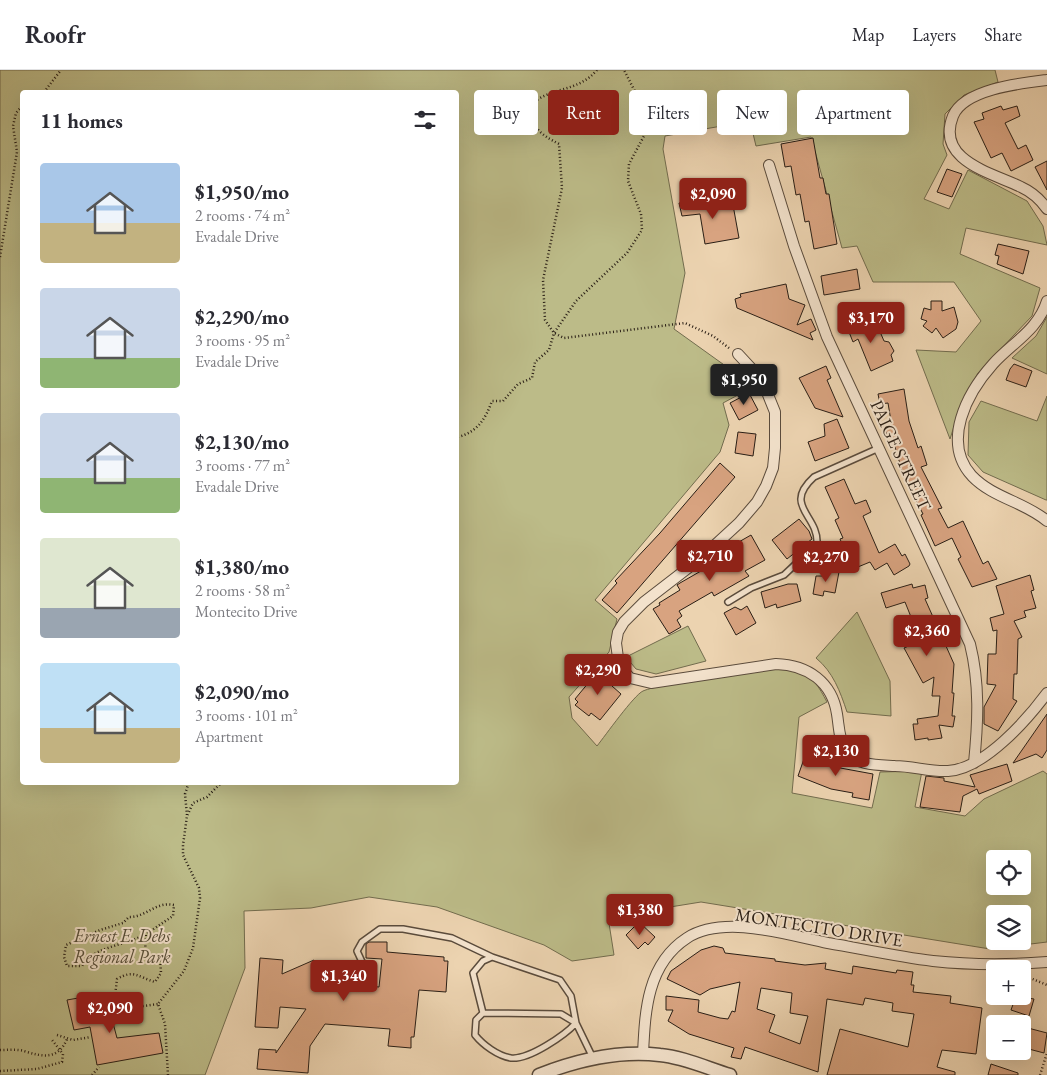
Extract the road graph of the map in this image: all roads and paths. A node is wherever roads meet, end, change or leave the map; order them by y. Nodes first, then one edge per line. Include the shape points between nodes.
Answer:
1 (61, 70) edge
2 (597, 70) edge
3 (624, 70) edge
4 (1047, 80) edge
5 (46, 90) edge
6 (20, 108) edge
7 (769, 165) dead end
8 (1047, 209) edge
9 (0, 258) edge
10 (1047, 301) edge
11 (554, 333) junction
12 (738, 354) joint
13 (459, 437) edge
14 (880, 448) junction
15 (1047, 521) edge
16 (728, 602) dead end
17 (1047, 693) edge
18 (974, 763) junction
19 (188, 785) edge
20 (219, 785) edge
21 (187, 816) junction
22 (146, 934) junction
23 (492, 957) junction
24 (1047, 962) edge
25 (364, 964) dead end
26 (1031, 979) edge
27 (1047, 985) edge
28 (158, 1004) junction
29 (122, 1009) junction
30 (483, 1013) junction
31 (112, 1019) dead end
32 (576, 1023) junction
33 (57, 1035) dead end
34 (91, 1037) dead end
35 (67, 1039) junction
36 (52, 1040) dead end
37 (0, 1050) edge
38 (60, 1050) junction
39 (1047, 1053) edge
40 (643, 1054) junction
41 (593, 1058) junction
42 (99, 1067) dead end
43 (0, 1071) edge
44 (92, 1075) edge
45 (168, 1075) edge
46 (539, 1075) edge
47 (730, 1075) edge
48 (1040, 1075) edge

1 - 5 path
2 - 11 path via 579,86 535,99 527,109 533,125 559,144 562,188 543,280 545,320
3 - 11 path via 651,124 629,164 628,181 642,214 642,230 627,253 576,301
4 - 8 street via 969,98 951,121 952,140 965,161 1032,193
6 - 9 path via 13,126 17,152
7 - 14 street, PAIGE STREET via 824,329
10 - 15 street via 1030,331 1004,353 984,377 967,404 957,433 960,456 973,477 986,488 1023,505
11 - 12 path via 564,338 671,323 694,325
11 - 13 path via 549,350 535,362 532,378 518,384 503,401 492,401 482,424
12 - 18 street via 762,380 775,412 773,468 757,502 739,523 624,622 616,643 622,669 630,678 651,683 733,669 790,664 816,676 826,686 837,712 841,740 853,758 864,763 936,772 962,769
14 - 16 lane via 808,483 800,498 818,544 784,575 751,588
14 - 18 street, PAIGE STREET via 970,644 978,690
17 - 18 street via 1014,732
19 - 21 path via 185,794
20 - 21 path via 208,797 193,803
21 - 28 path via 183,856 200,898 193,948 184,971
22 - 22 path via 133,942 88,957 82,966 67,966 64,957 66,945 123,923 129,917 139,917 154,906 174,905 173,916
22 - 29 path via 145,954 160,957 161,973 155,982 127,973 117,979 115,996
23 - 25 lane via 452,938 403,929 380,929 362,942 357,951
23 - 30 lane via 483,961 473,973
23 - 32 lane via 560,980 571,996
24 - 40 street, MONTECITO DRIVE via 968,964 892,955 750,928 715,928 687,938 663,960 655,975 646,1010
26 - 27 path
28 - 29 path
28 - 45 path via 166,1024
29 - 31 path
30 - 32 lane via 561,1014
30 - 32 lane via 476,1020 475,1036 483,1045 511,1058 525,1056 567,1033
32 - 41 lane
33 - 35 path
34 - 35 path
35 - 38 path
36 - 38 path
37 - 38 path via 23,1051 39,1056 52,1056
38 - 43 path via 64,1058 62,1062 37,1069
39 - 48 path
40 - 41 street
40 - 47 street via 674,1058
41 - 46 street
42 - 44 path

